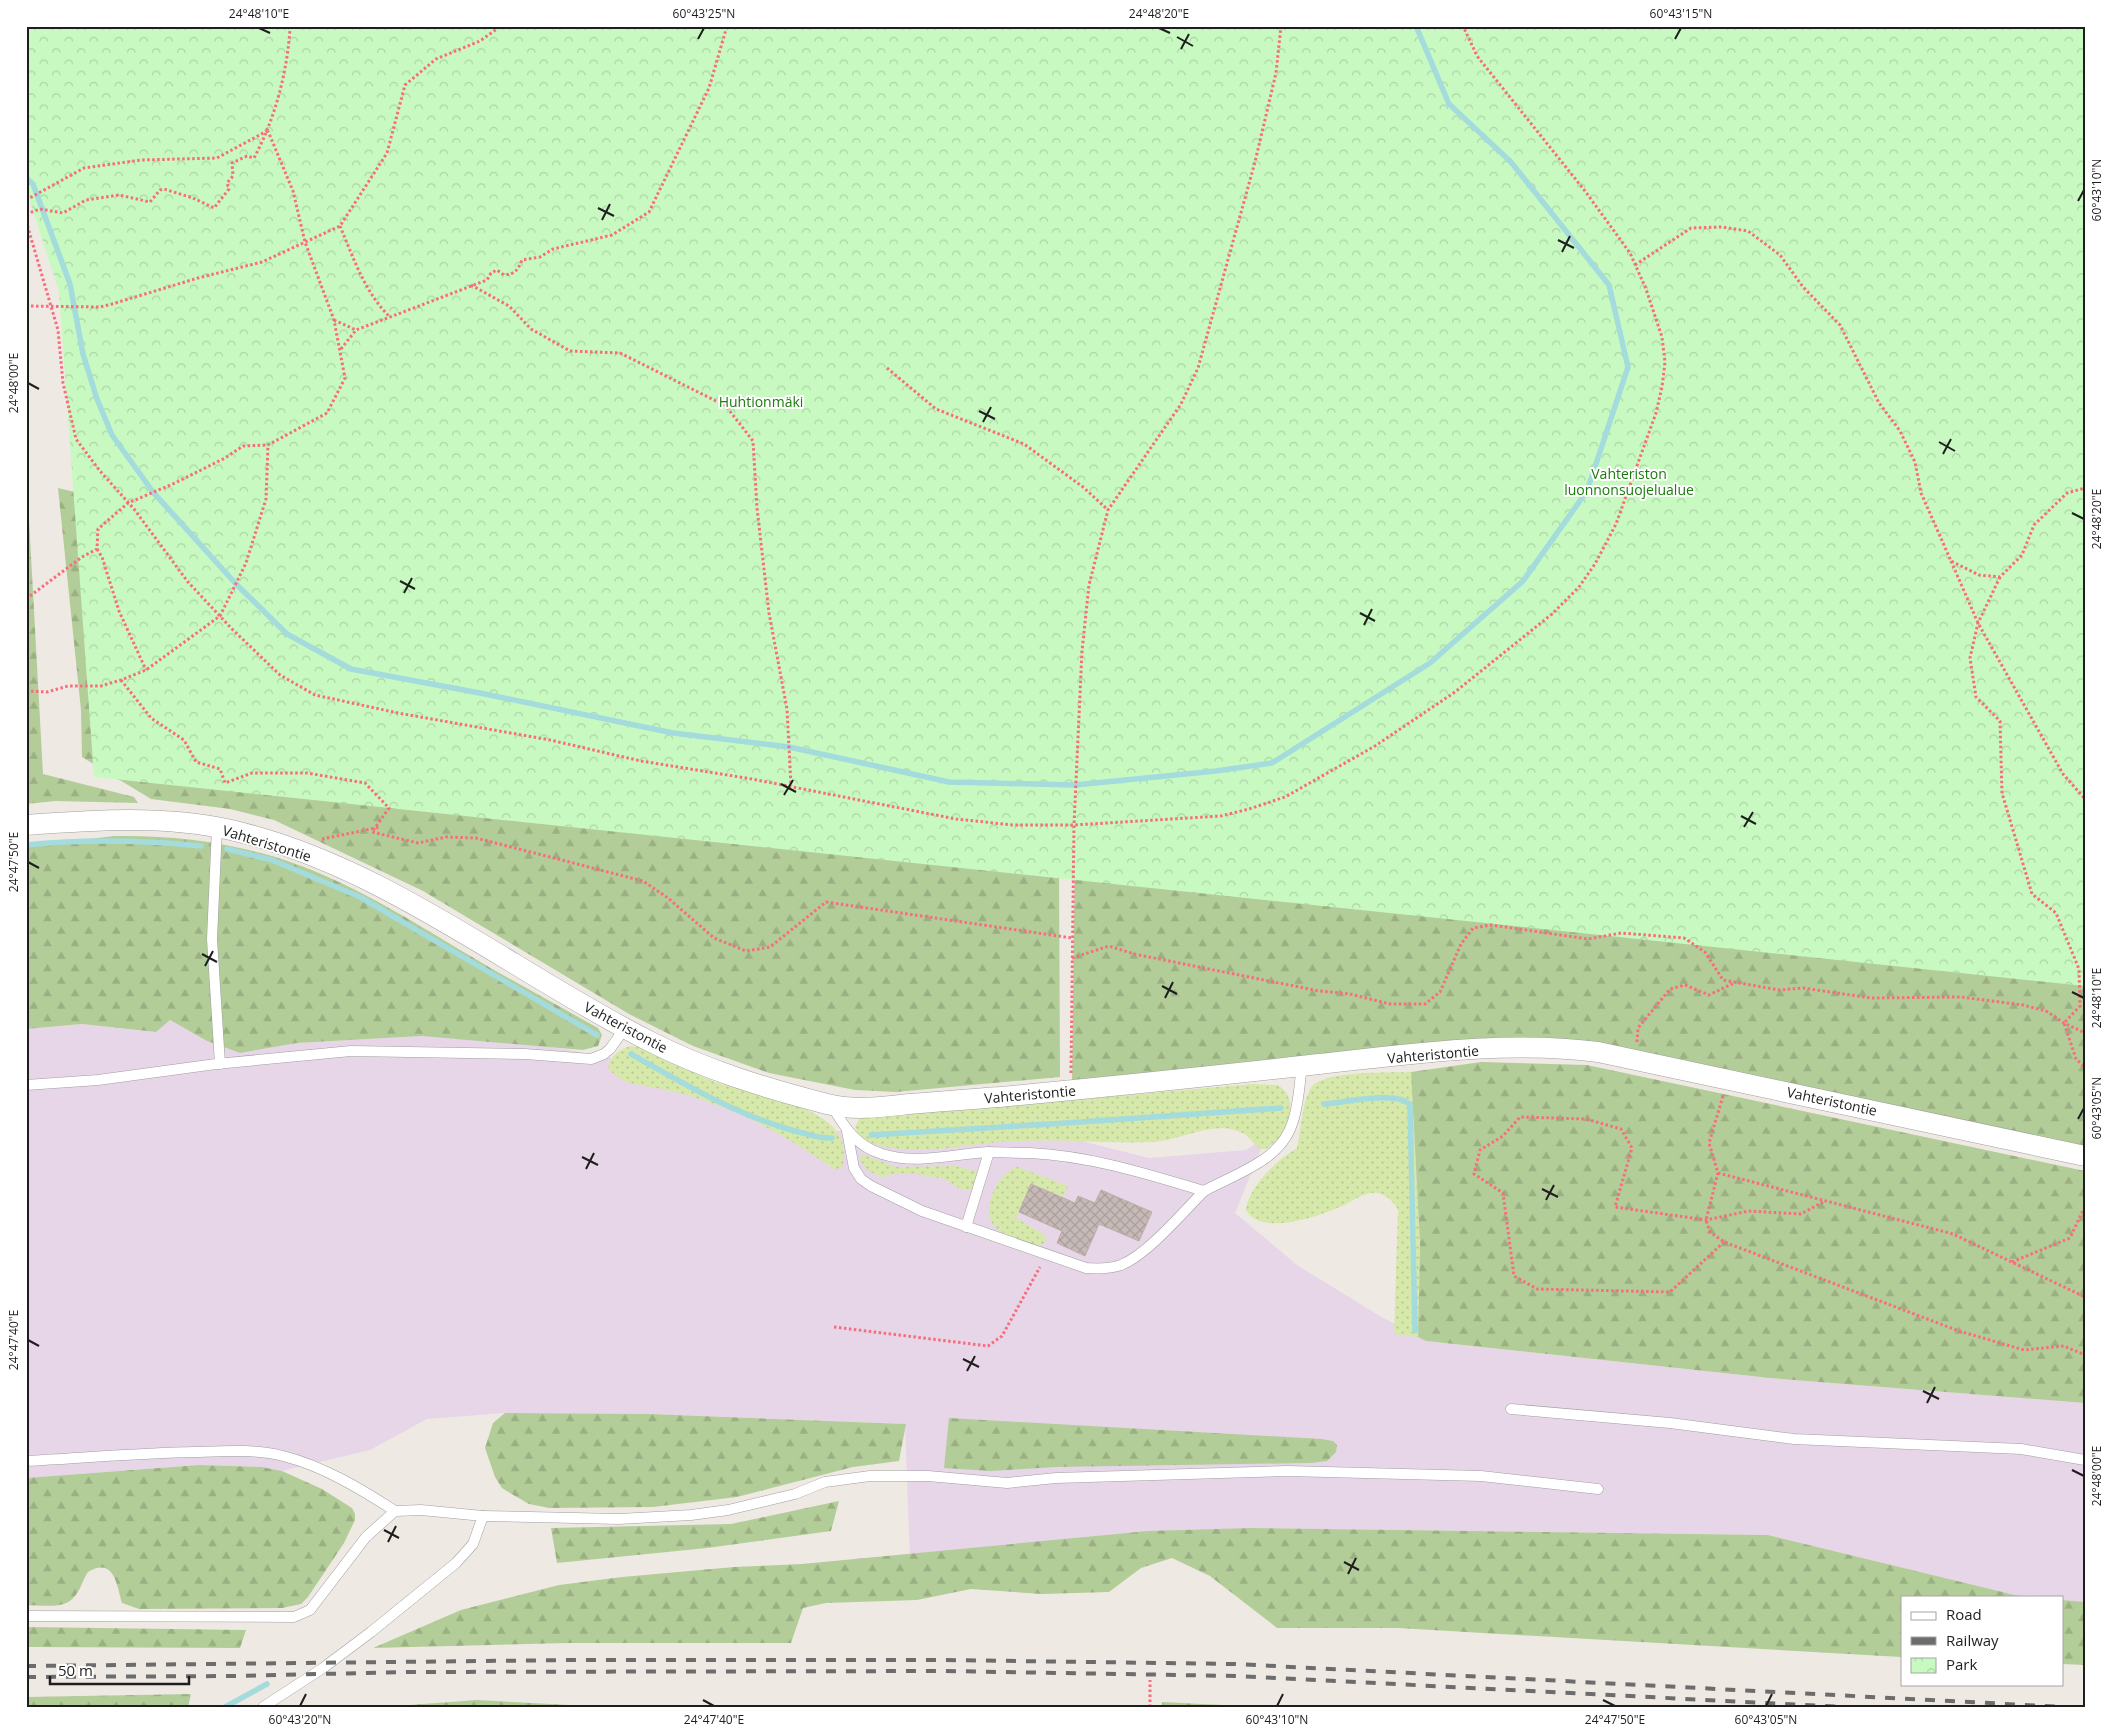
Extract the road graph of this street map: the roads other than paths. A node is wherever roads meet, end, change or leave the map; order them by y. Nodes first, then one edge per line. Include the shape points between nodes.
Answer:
1 (26, 825) edge
2 (217, 827) junction
3 (625, 1028) junction
4 (220, 1064) junction
5 (1302, 1066) junction
6 (26, 1085) edge
7 (831, 1105) junction
8 (847, 1131) junction
9 (989, 1152) junction
10 (2085, 1156) edge
11 (1204, 1191) junction
12 (966, 1227) junction
13 (1511, 1409) dead end
14 (2085, 1460) edge
15 (26, 1461) edge
16 (1598, 1489) dead end
17 (395, 1511) junction
18 (483, 1516) junction
19 (26, 1616) edge
20 (264, 1707) edge

1 - 2 street, Vahteristontie via 137,819
2 - 3 street, Vahteristontie via 287,846 339,867
2 - 4 lane via 212,939
3 - 4 lane via 610,1049 591,1059 525,1054 351,1051
3 - 7 street, Vahteristontie via 713,1071
4 - 6 lane via 98,1080
5 - 7 street, Vahteristontie via 1071,1090 864,1107
5 - 10 street, Vahteristontie via 1424,1053 1531,1047 1574,1049
5 - 11 lane via 1295,1116 1278,1148 1267,1158
7 - 8 lane
8 - 9 lane via 864,1147 890,1156 929,1158
8 - 12 lane via 852,1161 861,1179 908,1205
9 - 11 lane via 1063,1155 1095,1160
9 - 12 lane
11 - 12 lane via 1138,1255 1119,1266 1103,1269 1086,1268
13 - 14 lane via 1670,1423 1794,1439 2020,1448
15 - 17 lane via 153,1452 268,1453 322,1470
16 - 18 lane via 1481,1476 1287,1471 1056,1478 1007,1483 928,1476 870,1476 825,1482 785,1496 691,1515 619,1519
17 - 18 lane
17 - 19 lane via 362,1542 310,1610 294,1617
18 - 20 lane via 474,1544 456,1562 371,1632

